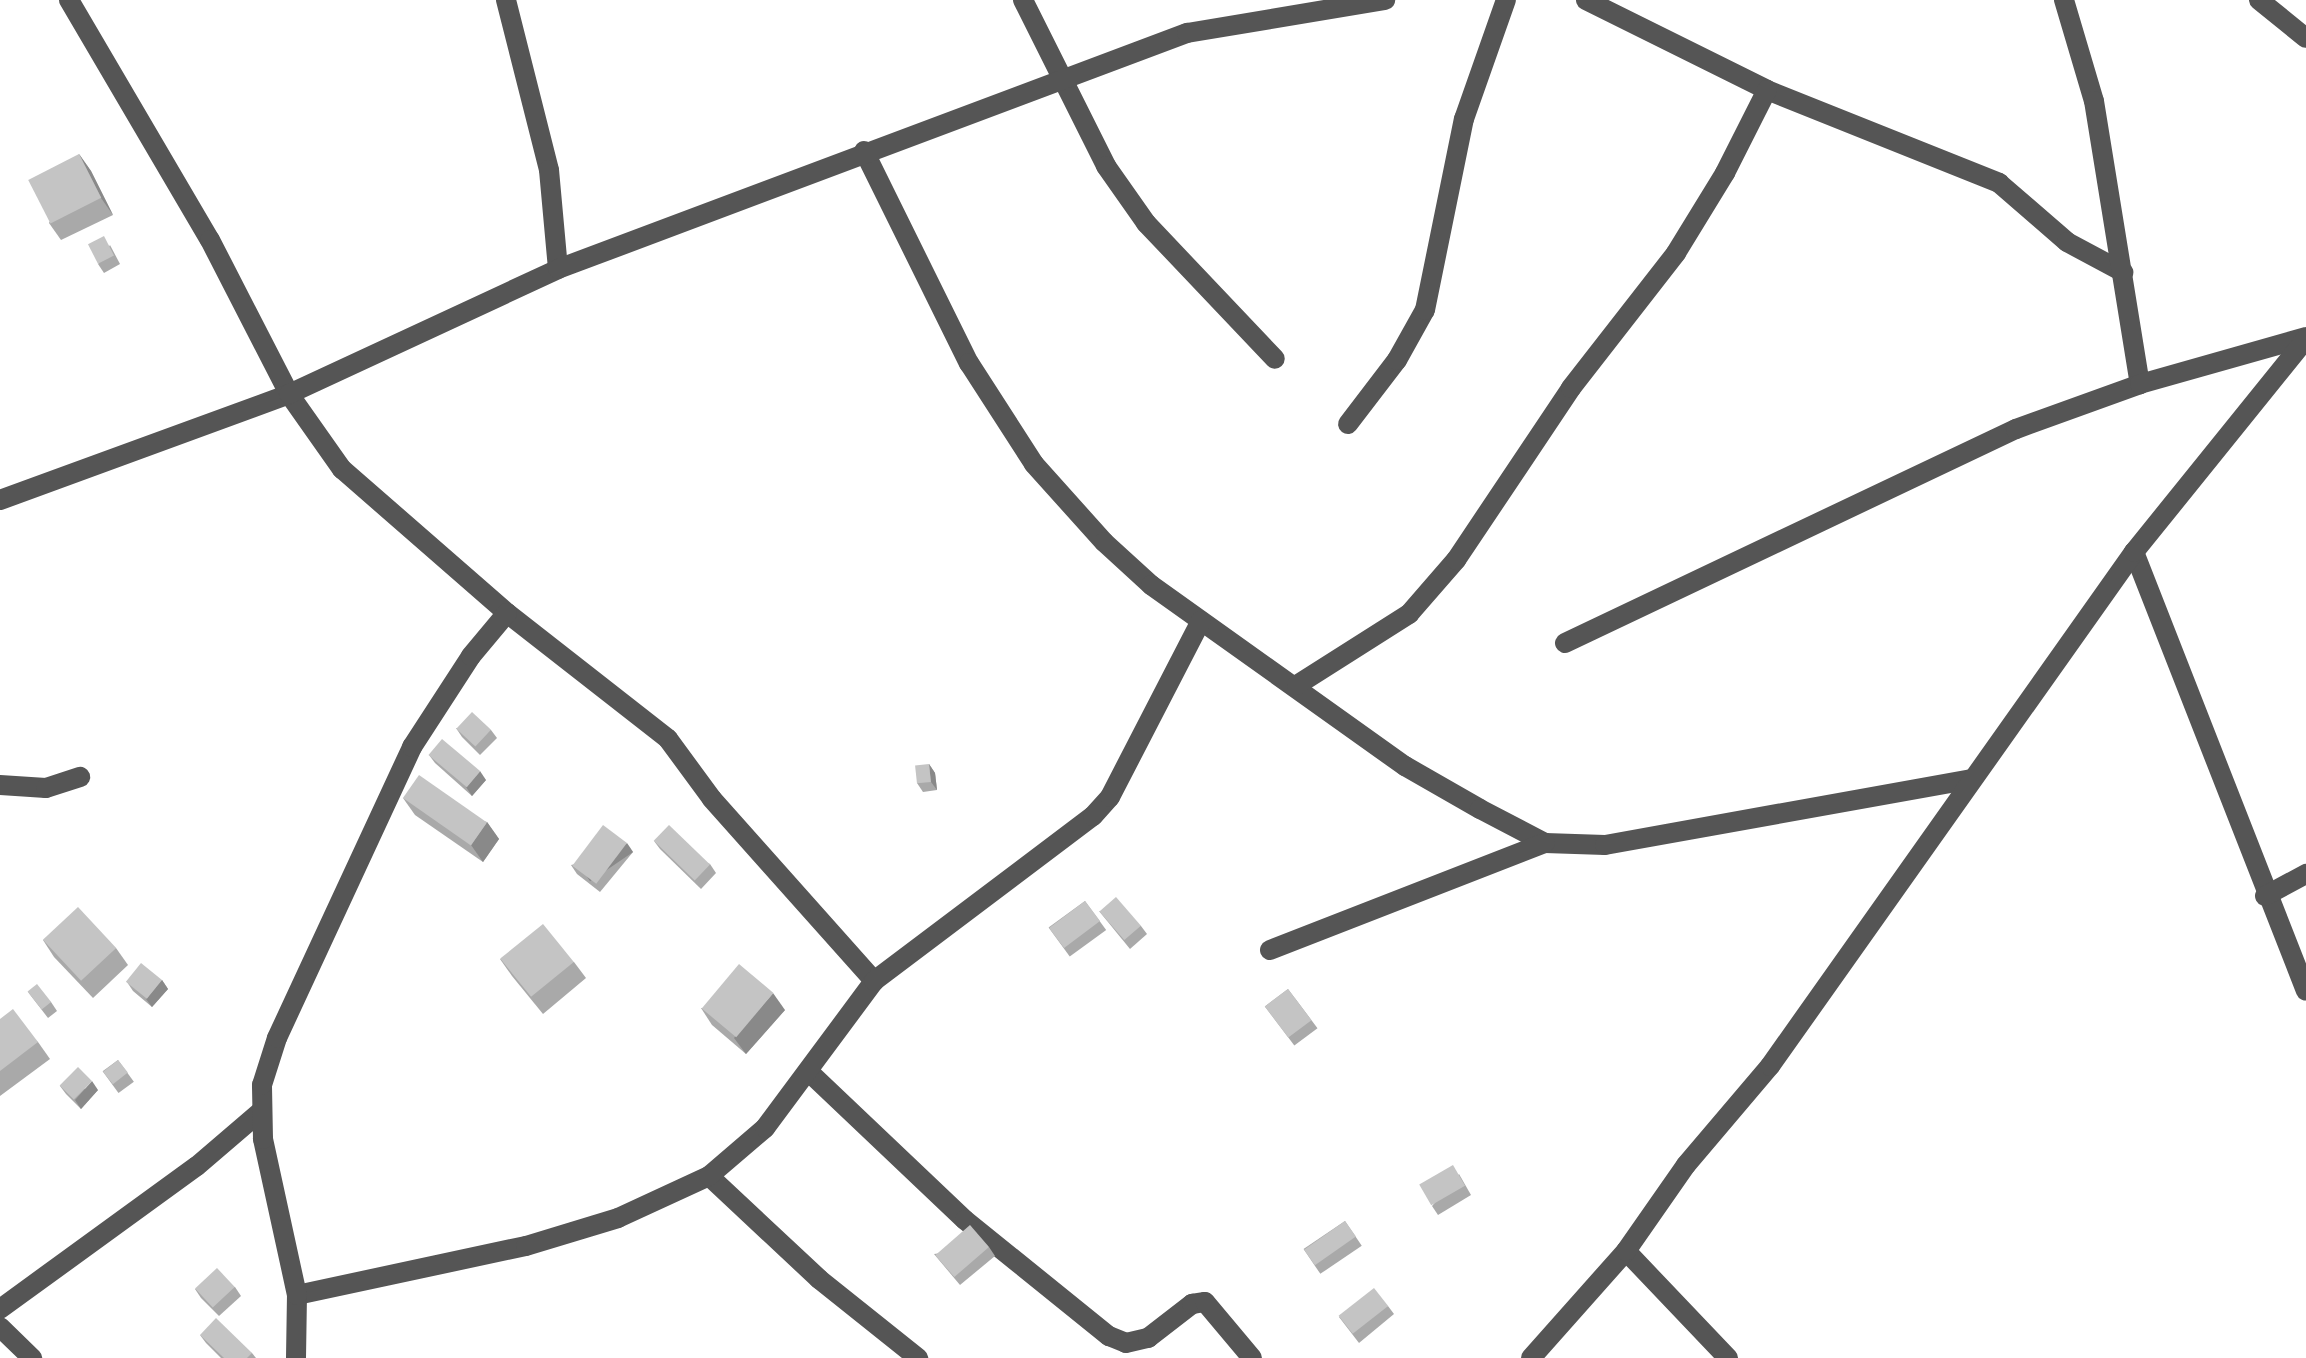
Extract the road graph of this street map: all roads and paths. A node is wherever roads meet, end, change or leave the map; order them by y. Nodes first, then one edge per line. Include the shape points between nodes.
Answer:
1 (69, 0) edge
2 (506, 0) edge
3 (1023, 0) edge
4 (1385, 0) edge
5 (1506, 0) edge
6 (1586, 0) edge
7 (2064, 0) edge
8 (2259, 0) edge
9 (2306, 38) edge
10 (1061, 82) junction
11 (1767, 90) junction
12 (864, 151) junction
13 (558, 269) junction
14 (2123, 272) junction
15 (2306, 338) edge
16 (1275, 359) dead end
17 (2140, 384) junction
18 (289, 394) junction
19 (1348, 424) dead end
20 (0, 500) edge
21 (2134, 552) junction
22 (507, 613) junction
23 (1201, 621) junction
24 (1565, 643) dead end
25 (1297, 685) junction
26 (80, 777) dead end
27 (1970, 779) junction
28 (0, 785) edge
29 (1545, 843) junction
30 (2306, 874) edge
31 (2265, 896) junction
32 (1270, 950) dead end
33 (874, 981) junction
34 (2306, 991) edge
35 (808, 1071) junction
36 (260, 1112) junction
37 (709, 1176) junction
38 (1626, 1251) junction
39 (297, 1295) junction
40 (0, 1309) edge
41 (0, 1327) edge
42 (32, 1358) edge
43 (296, 1358) edge
44 (918, 1358) edge
45 (1252, 1358) edge
46 (1531, 1358) edge
47 (1728, 1358) edge

1 - 18 street via 210,240
2 - 13 street via 549,170
3 - 10 street
4 - 10 street via 1187,33
5 - 19 street via 1464,119 1425,310
6 - 11 street
7 - 14 street via 2094,101
8 - 9 street
10 - 12 street
10 - 16 street via 1106,166 1146,223
11 - 14 street via 1999,183 2067,242
11 - 25 street via 1676,253 1571,388 1456,560 1409,614
12 - 13 street
12 - 23 street via 969,363 1034,464 1104,542
13 - 18 street
14 - 17 street
15 - 17 street
15 - 21 street
17 - 24 street via 2016,429
18 - 20 street
18 - 22 street via 342,469
21 - 27 street
21 - 31 street
22 - 33 street via 668,739 712,799
22 - 36 street via 471,656 412,747 277,1038
23 - 25 street
23 - 33 street via 1102,807
25 - 29 street via 1405,766
26 - 28 street via 46,788
27 - 29 street via 1605,845
27 - 38 street via 1851,955
29 - 32 street
30 - 31 street
31 - 34 street
33 - 35 street
35 - 37 street via 765,1128
35 - 45 street via 965,1220 1109,1336 1126,1343 1148,1338 1192,1304 1205,1302
36 - 39 street
36 - 40 street via 197,1166
37 - 39 street via 618,1218 526,1246
37 - 44 street via 819,1279
38 - 46 street
38 - 47 street
39 - 43 street
41 - 42 street

